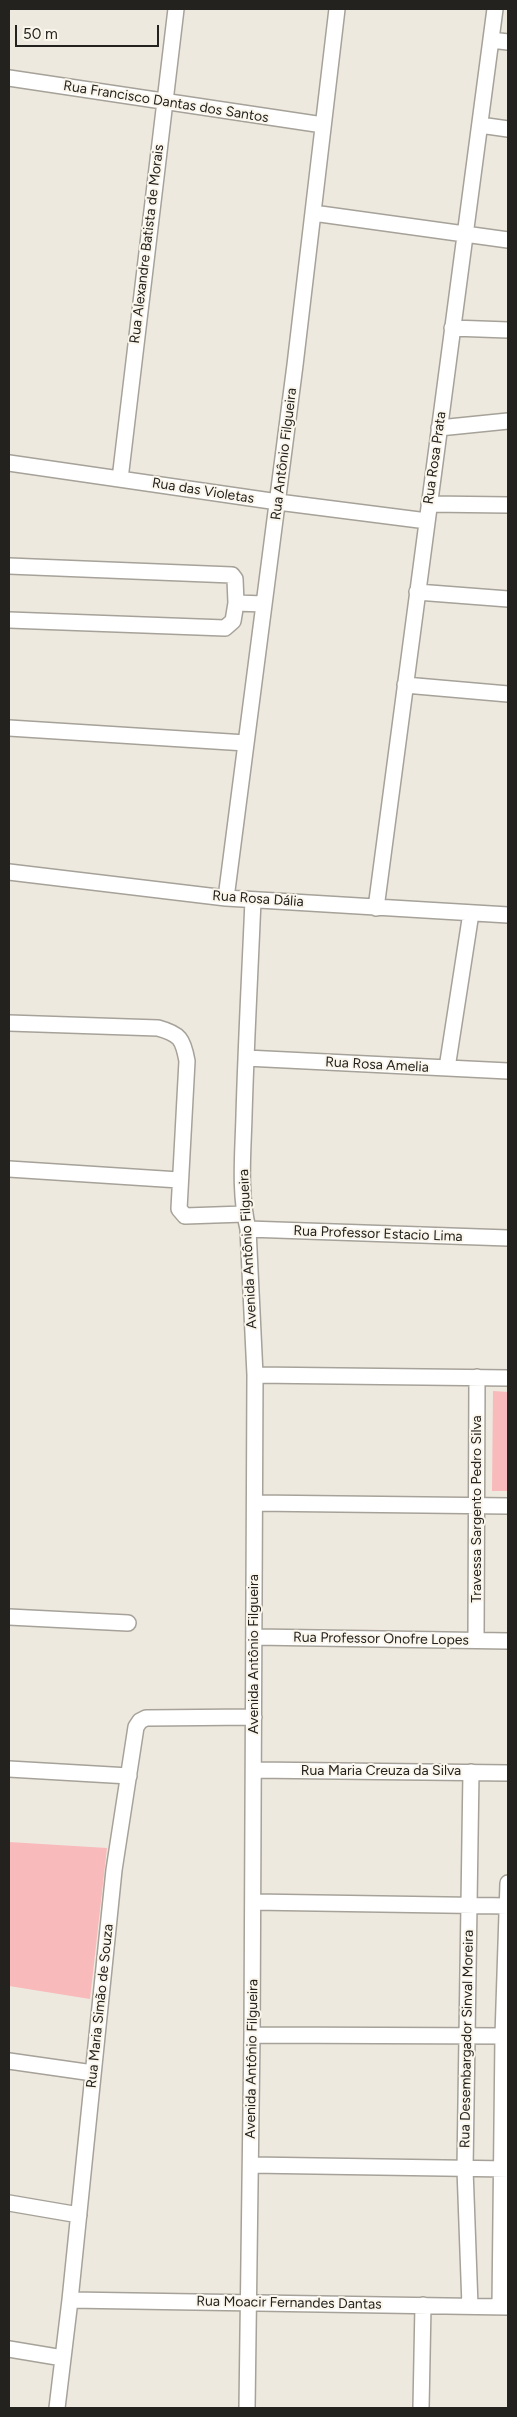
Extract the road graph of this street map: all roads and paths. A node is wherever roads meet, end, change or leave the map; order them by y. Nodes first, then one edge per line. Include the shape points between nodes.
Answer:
1 (176, 9) edge
2 (337, 9) edge
3 (495, 9) edge
4 (491, 40) junction
5 (508, 42) edge
6 (9, 78) edge
7 (163, 103) junction
8 (323, 125) junction
9 (480, 125) junction
10 (508, 130) edge
11 (313, 213) junction
12 (465, 234) junction
13 (508, 240) edge
14 (452, 328) junction
15 (508, 330) edge
16 (508, 421) edge
17 (439, 428) junction
18 (9, 463) edge
19 (120, 479) junction
20 (278, 502) junction
21 (429, 504) junction
22 (508, 505) edge
23 (427, 521) junction
24 (9, 566) edge
25 (417, 592) junction
26 (508, 599) edge
27 (236, 603) junction
28 (264, 604) junction
29 (9, 620) edge
30 (405, 684) junction
31 (508, 694) edge
32 (9, 728) edge
33 (246, 743) junction
34 (9, 872) edge
35 (226, 898) junction
36 (254, 900) junction
37 (376, 908) junction
38 (471, 913) junction
39 (508, 915) edge
40 (9, 1023) edge
41 (246, 1058) junction
42 (447, 1068) junction
43 (508, 1071) edge
44 (9, 1170) edge
45 (179, 1180) junction
46 (244, 1214) junction
47 (248, 1229) junction
48 (508, 1238) edge
49 (255, 1375) junction
50 (477, 1378) junction
51 (508, 1378) edge
52 (255, 1503) junction
53 (477, 1505) junction
54 (508, 1506) edge
55 (9, 1617) edge
56 (128, 1623) dead end
57 (254, 1637) junction
58 (476, 1640) junction
59 (508, 1641) edge
60 (254, 1717) junction
61 (9, 1769) edge
62 (254, 1770) junction
63 (472, 1772) junction
64 (508, 1773) edge
65 (129, 1776) junction
66 (508, 1883) edge
67 (253, 1902) junction
68 (470, 1905) junction
69 (508, 1906) edge
70 (252, 2035) junction
71 (466, 2036) junction
72 (506, 2036) edge
73 (9, 2061) edge
74 (93, 2073) junction
75 (250, 2165) junction
76 (465, 2169) junction
77 (506, 2169) edge
78 (9, 2203) edge
79 (79, 2215) junction
80 (70, 2300) junction
81 (249, 2302) junction
82 (423, 2305) junction
83 (470, 2306) junction
84 (504, 2306) edge
85 (9, 2349) edge
86 (63, 2358) junction
87 (57, 2408) edge
88 (247, 2408) edge
89 (421, 2408) edge

1 - 7 street, Rua Alexandre Batista de Morais
2 - 8 street, Rua Antônio Filgueira
3 - 4 street, Rua Rosa Prata
4 - 5 street
4 - 9 street, Rua Rosa Prata
6 - 7 street, Rua Francisco Dantas dos Santos
7 - 8 street, Rua Francisco Dantas dos Santos
7 - 19 street, Rua Alexandre Batista de Morais
8 - 11 street, Rua Antônio Filgueira
9 - 10 street
9 - 12 street, Rua Rosa Prata
11 - 12 street
11 - 20 street, Rua Antônio Filgueira
12 - 13 street
12 - 14 street, Rua Rosa Prata
14 - 15 street
14 - 17 street, Rua Rosa Prata
16 - 17 street
17 - 21 street, Rua Rosa Prata
18 - 19 street, Rua das Violetas
19 - 20 street, Rua das Violetas
20 - 23 street, Rua das Violetas
20 - 28 street, Rua Antônio Filgueira
21 - 22 street
21 - 23 street, Rua Rosa Prata
23 - 25 street, Rua Rosa Prata
24 - 27 street via 232,575 236,579
25 - 26 street
25 - 30 street, Rua Rosa Prata
27 - 28 street
27 - 29 street via 233,621 225,628
28 - 33 street, Rua Antônio Filgueira
30 - 31 street
30 - 37 street, Rua Rosa Prata
32 - 33 street
33 - 35 street, Rua Antônio Filgueira
34 - 35 street, Rua Rosa Dália
35 - 36 street, Rua Rosa Dália
36 - 37 street, Rua Rosa Dália
36 - 41 street, Avenida Antônio Filgueira
37 - 38 street, Rua Rosa Dália
38 - 39 street, Rua Rosa Dália
38 - 42 street
40 - 45 street via 158,1028 180,1038 187,1061
41 - 42 street, Rua Rosa Amelia
41 - 46 street, Avenida Antônio Filgueira
42 - 43 street, Rua Rosa Amelia
44 - 45 street
45 - 46 street via 181,1214
46 - 47 street, Avenida Antônio Filgueira
47 - 48 street, Rua Professor Estacio Lima
47 - 49 street, Avenida Antônio Filgueira
49 - 50 street
49 - 52 street, Avenida Antônio Filgueira
50 - 51 street
50 - 53 street, Travessa Sargento Pedro Silva
52 - 53 street
52 - 57 street, Avenida Antônio Filgueira
53 - 54 street
53 - 58 street, Travessa Sargento Pedro Silva
55 - 56 street
57 - 58 street, Rua Professor Onofre Lopes
57 - 60 street, Avenida Antônio Filgueira
58 - 59 street, Rua Professor Onofre Lopes
60 - 62 street, Avenida Antônio Filgueira
60 - 65 street, Rua Maria Simão de Souza via 142,1719 136,1727
61 - 65 street
62 - 63 street, Rua Maria Creuza da Silva
62 - 67 street, Avenida Antônio Filgueira
63 - 64 street, Rua Maria Creuza da Silva
63 - 68 street, Rua Desembargador Sinval Moreira
65 - 74 street, Rua Maria Simão de Souza via 114,1870
66 - 69 street
67 - 68 street
67 - 70 street, Avenida Antônio Filgueira
68 - 69 street
68 - 71 street, Rua Desembargador Sinval Moreira
69 - 72 street
70 - 71 street
70 - 75 street, Avenida Antônio Filgueira
71 - 72 street
71 - 76 street, Rua Desembargador Sinval Moreira
72 - 77 street
73 - 74 street
74 - 79 street, Rua Maria Simão de Souza
75 - 76 street
75 - 81 street, Avenida Antônio Filgueira
76 - 77 street
76 - 83 street, Rua Desembargador Sinval Moreira
77 - 84 street
78 - 79 street
79 - 80 street, Rua Maria Simão de Souza
80 - 81 street, Rua Moacir Fernandes Dantas
80 - 86 street, Rua Maria Simão de Souza
81 - 82 street, Rua Moacir Fernandes Dantas
81 - 88 street, Avenida Antônio Filgueira
82 - 83 street, Rua Moacir Fernandes Dantas
82 - 89 street
83 - 84 street, Rua Moacir Fernandes Dantas
85 - 86 street
86 - 87 street, Rua Maria Simão de Souza

